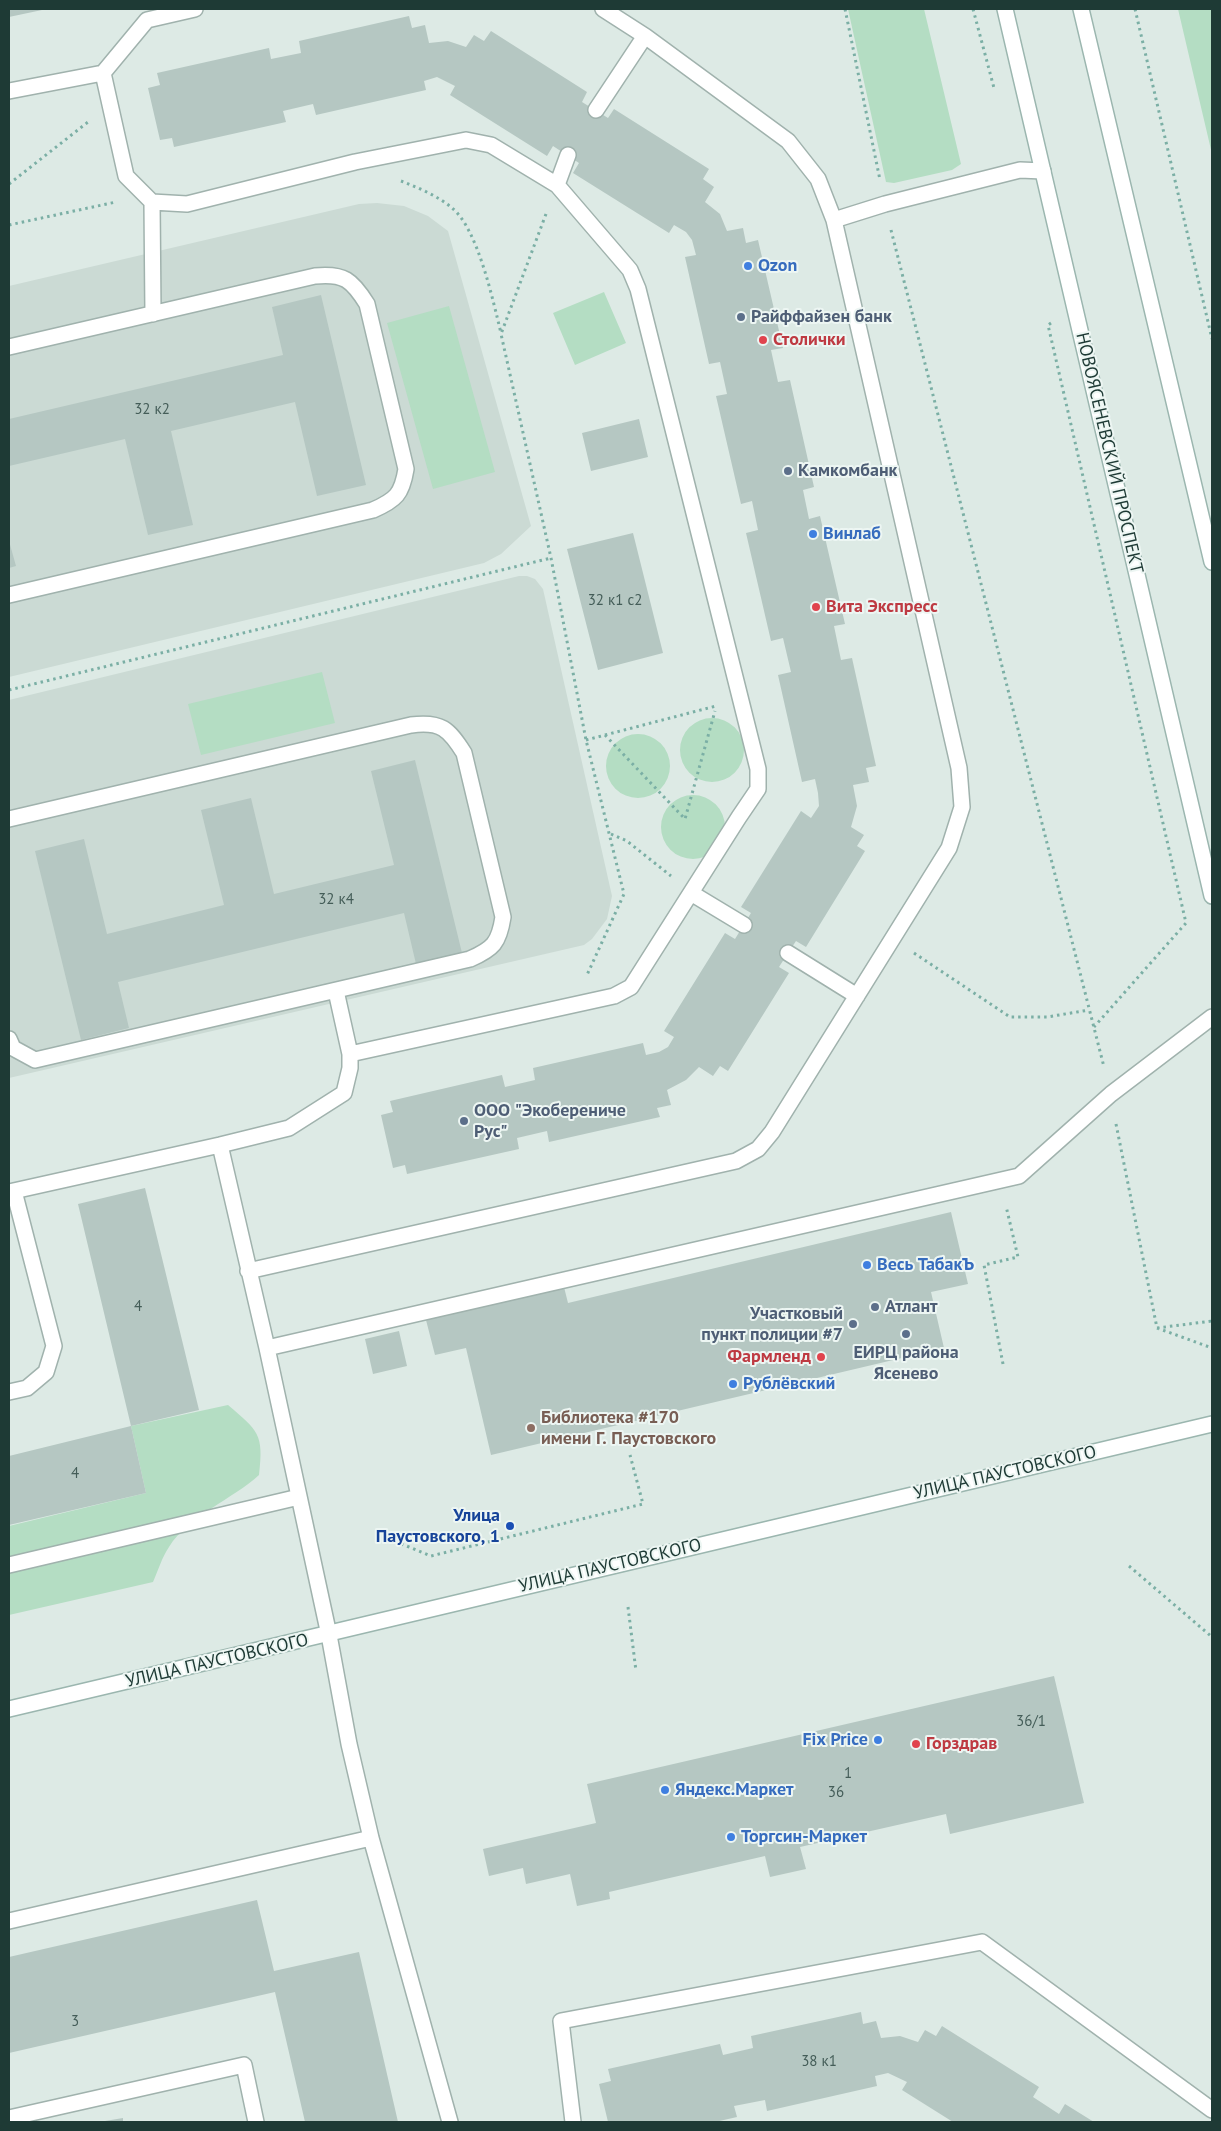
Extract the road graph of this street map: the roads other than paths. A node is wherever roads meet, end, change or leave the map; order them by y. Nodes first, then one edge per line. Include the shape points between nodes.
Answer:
1 (195, 9) edge
2 (604, 9) edge
3 (1005, 9) edge
4 (1081, 9) edge
5 (145, 14) edge
6 (645, 36) junction
7 (103, 73) junction
8 (9, 91) edge
9 (596, 110) dead end
10 (568, 155) dead end
11 (1043, 171) junction
12 (557, 185) junction
13 (152, 202) junction
14 (834, 220) junction
15 (153, 314) junction
16 (9, 348) edge
17 (1212, 562) edge
18 (9, 595) edge
19 (9, 819) edge
20 (691, 893) junction
21 (1212, 896) edge
22 (744, 925) dead end
23 (788, 953) dead end
24 (336, 991) junction
25 (857, 996) junction
26 (1212, 1017) edge
27 (9, 1039) edge
28 (350, 1054) junction
29 (220, 1145) junction
30 (11, 1191) edge
31 (248, 1271) junction
32 (267, 1348) junction
33 (9, 1392) edge
34 (1212, 1424) edge
35 (299, 1498) junction
36 (9, 1565) edge
37 (329, 1634) junction
38 (9, 1709) edge
39 (371, 1838) junction
40 (9, 1920) edge
41 (1212, 2110) edge
42 (9, 2118) edge
43 (256, 2122) edge
44 (450, 2122) edge
45 (573, 2122) edge

1 - 5 main road
2 - 6 main road
3 - 11 main road, НОВОЯСЕНЕВСКИЙ ПРОСПЕКТ
4 - 17 main road
5 - 7 main road
6 - 9 main road
6 - 14 main road via 788,141 818,179
7 - 8 main road
7 - 13 main road via 126,176
10 - 12 main road
11 - 14 main road via 1020,170
11 - 21 main road, НОВОЯСЕНЕВСКИЙ ПРОСПЕКТ
12 - 13 main road via 492,145 466,140 355,162 187,204
12 - 20 main road via 630,270 638,289 758,769 758,789
13 - 15 main road
14 - 25 main road via 959,768 962,807 949,848
15 - 16 main road
15 - 18 main road via 315,276 331,274 355,284 368,304 406,469 403,487 392,502 373,510
19 - 24 main road via 411,725 428,723 451,733 464,753 503,918 500,936 488,951 470,959
20 - 22 main road
20 - 28 main road via 631,986 614,996
23 - 25 main road
24 - 27 main road via 35,1060 13,1048
24 - 28 main road
25 - 31 main road via 772,1132 758,1150 736,1161
26 - 32 main road via 1111,1094 1019,1176
28 - 29 main road via 344,1093 289,1128
29 - 30 main road
29 - 31 main road
30 - 33 main road via 54,1346 46,1372 27,1388
31 - 32 main road
32 - 35 main road
34 - 37 main road, УЛИЦА ПАУСТОВСКОГО
35 - 36 main road
35 - 37 main road
37 - 38 main road, УЛИЦА ПАУСТОВСКОГО
37 - 39 main road via 349,1744
39 - 40 main road
39 - 44 main road
41 - 45 main road via 982,1942 561,2021
42 - 43 main road via 244,2065

